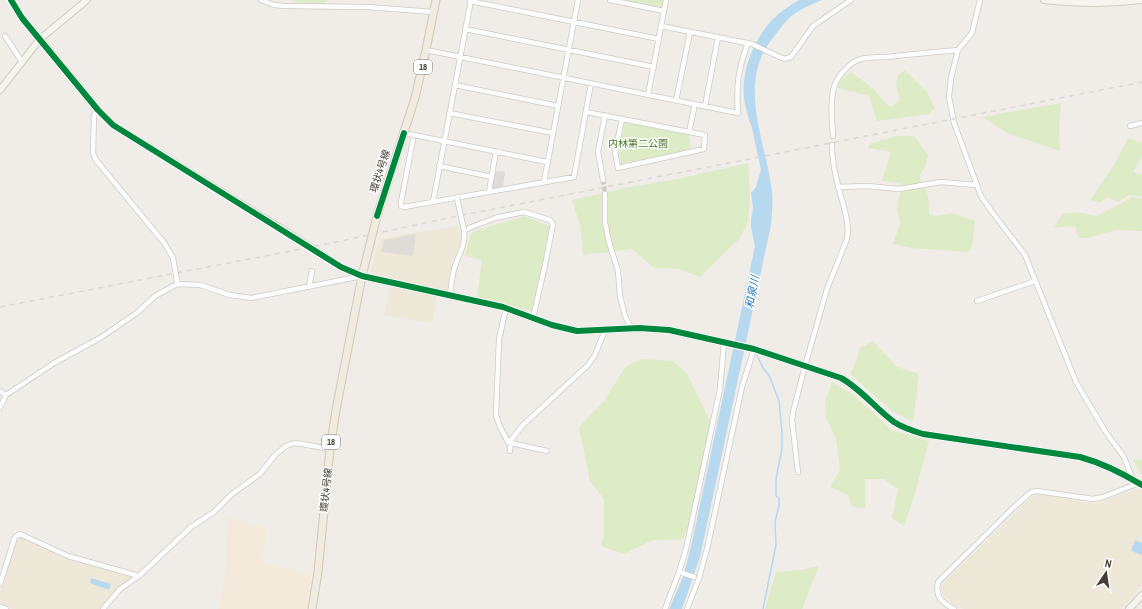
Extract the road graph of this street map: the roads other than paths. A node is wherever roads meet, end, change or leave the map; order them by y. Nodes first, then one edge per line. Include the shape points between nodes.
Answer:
1 (11, 0) edge
2 (87, 0) edge
3 (261, 0) edge
4 (436, 0) edge
5 (470, 0) edge
6 (578, 0) edge
7 (610, 0) edge
8 (666, 0) edge
9 (852, 0) edge
10 (980, 0) edge
11 (1044, 0) edge
12 (1142, 0) edge
13 (1091, 2) edge
14 (664, 11) junction
15 (434, 12) junction
16 (574, 22) junction
17 (661, 26) junction
18 (465, 29) junction
19 (690, 32) junction
20 (5, 36) dead end
21 (718, 37) junction
22 (40, 39) junction
23 (659, 39) junction
24 (748, 43) junction
25 (426, 50) junction
26 (569, 50) junction
27 (958, 50) junction
28 (460, 57) junction
29 (22, 62) junction
30 (654, 67) junction
31 (563, 78) junction
32 (591, 84) junction
33 (455, 85) junction
34 (0, 90) edge
35 (648, 95) junction
36 (676, 101) junction
37 (695, 104) junction
38 (558, 106) junction
39 (705, 106) junction
40 (98, 110) junction
41 (586, 112) junction
42 (449, 113) junction
43 (605, 115) junction
44 (622, 119) junction
45 (1142, 123) edge
46 (1130, 126) dead end
47 (689, 132) junction
48 (404, 133) junction
49 (553, 133) junction
50 (832, 136) dead end
51 (413, 140) dead end
52 (444, 141) junction
53 (832, 146) dead end
54 (496, 152) junction
55 (547, 162) junction
56 (439, 166) junction
57 (492, 177) junction
58 (603, 180) tunnel mouth
59 (544, 182) junction
60 (978, 185) junction
61 (838, 187) junction
62 (489, 192) junction
63 (605, 194) tunnel mouth
64 (457, 198) junction
65 (433, 202) junction
66 (464, 230) junction
67 (312, 271) dead end
68 (362, 276) junction
69 (1035, 281) junction
70 (177, 282) junction
71 (309, 287) junction
72 (450, 295) junction
73 (977, 301) dead end
74 (506, 308) junction
75 (533, 318) junction
76 (632, 328) junction
77 (605, 330) junction
78 (724, 343) junction
79 (754, 349) junction
80 (805, 366) junction
81 (0, 392) edge
82 (6, 395) junction
83 (0, 408) edge
84 (511, 442) junction
85 (330, 449) junction
86 (510, 451) dead end
87 (547, 451) dead end
88 (798, 472) dead end
89 (1138, 482) edge
90 (682, 572) junction
91 (139, 576) junction
92 (694, 577) dead end
93 (0, 584) edge
94 (1142, 595) edge
95 (0, 607) edge
96 (6, 609) edge
97 (103, 609) edge
98 (312, 609) edge
99 (665, 609) edge
100 (687, 609) edge
101 (954, 609) edge
102 (1129, 609) edge

1 - 22 street
2 - 22 street
3 - 15 street via 285,6 368,7
4 - 15 main road, 環状4号線 / 18
5 - 16 street
5 - 18 street
6 - 16 street
7 - 14 street
8 - 14 street
9 - 24 street via 813,26 791,57 784,59
10 - 27 street via 972,33
11 - 13 street
12 - 13 street via 1117,3
14 - 17 street
15 - 25 main road, 環状4号線 / 18
16 - 23 street
16 - 26 street
17 - 19 street
17 - 23 street
18 - 26 street
18 - 28 street
19 - 21 street
19 - 36 street
20 - 29 street
21 - 24 street
21 - 39 street
22 - 29 street
22 - 40 street
23 - 30 street
24 - 39 street via 738,80 738,113
25 - 28 street
25 - 48 main road, 環状4号線 / 18
26 - 30 street
26 - 31 street
27 - 50 street via 872,57 850,64 834,87
27 - 60 street via 949,97 954,123
28 - 31 street
28 - 33 street
29 - 34 street
30 - 35 street
31 - 32 street
31 - 38 street
32 - 35 street
32 - 41 street
33 - 38 street
33 - 42 street
35 - 36 street
36 - 37 street
37 - 39 street
37 - 47 street
38 - 49 street
40 - 68 street, bridge via 129,135 324,256
40 - 70 street, bridge via 94,115 93,153 96,160 165,244 173,258
41 - 43 street
41 - 59 street via 574,177
42 - 49 street
42 - 52 street
43 - 44 street
43 - 58 street via 598,152
44 - 47 street
44 - 47 street via 615,152 618,168 704,151 706,136
45 - 46 street
48 - 52 street
48 - 68 main road, 環状4号線 / 18, bridge via 377,216
49 - 55 street
51 - 65 street via 401,206
52 - 54 street
52 - 56 street
53 - 61 street
54 - 55 street
54 - 57 street
55 - 59 street
56 - 57 street
56 - 65 street
57 - 62 street
59 - 62 street
60 - 61 street via 941,182 899,188
60 - 69 street via 981,196 1025,255
61 - 80 street via 846,216 847,239 828,289
62 - 64 street
63 - 76 street via 605,222 609,242 618,271 625,316
64 - 65 street
64 - 66 street, bridge
66 - 72 street via 465,236 455,266
66 - 75 street via 495,218 524,212 550,220 553,224
67 - 71 street
68 - 71 street
68 - 72 street
68 - 85 main road, 環状4号線 / 18
69 - 73 street
69 - 89 street via 1076,382
70 - 71 street via 251,298
70 - 82 street via 94,342 54,363
72 - 74 street
74 - 75 street
74 - 84 street via 499,339 496,415 508,442
75 - 77 street via 577,331
76 - 77 street
76 - 78 street via 669,330
77 - 84 street via 588,365 523,425
78 - 79 street
78 - 90 street via 720,389
79 - 80 street
79 - 100 street via 742,386 707,549
80 - 88 street via 792,420
80 - 89 street via 851,383 895,422 913,430 935,436 1093,460
81 - 82 street
82 - 83 street
84 - 86 street
84 - 87 street
85 - 91 street via 294,443 286,446 260,474 191,528
85 - 98 main road, 環状4号線 / 18
89 - 101 street via 1093,499 1031,492 938,582 938,598
90 - 92 street
90 - 99 street
91 - 93 street via 68,556 20,534 15,537
91 - 97 street via 120,590
94 - 102 street
95 - 96 street

